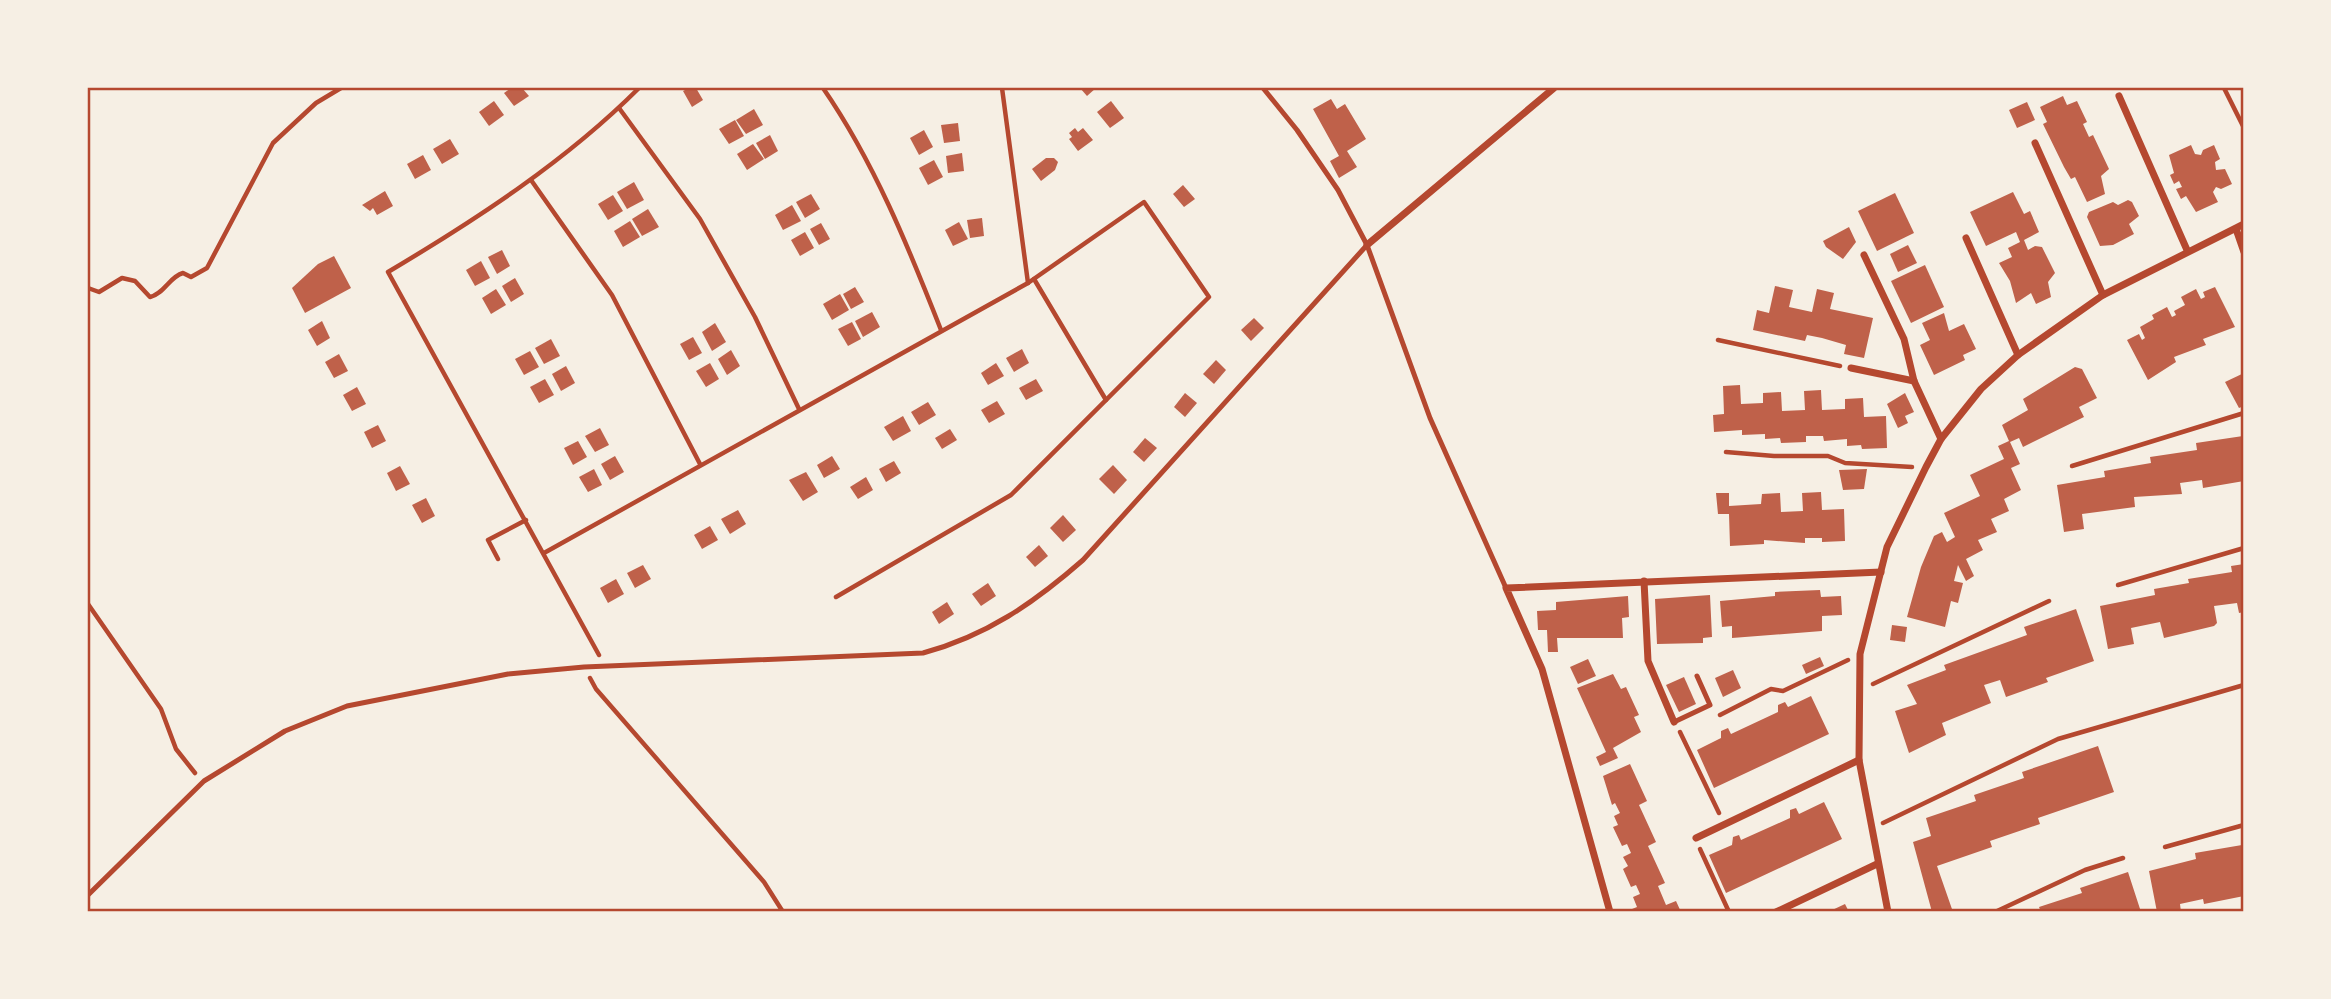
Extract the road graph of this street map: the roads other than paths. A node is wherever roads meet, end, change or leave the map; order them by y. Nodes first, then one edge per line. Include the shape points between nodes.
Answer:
1 (1263, 88) edge
2 (1554, 88) edge
3 (2119, 96) dead end
4 (2035, 143) dead end
5 (2240, 226) edge
6 (1966, 238) dead end
7 (1367, 245) junction
8 (2187, 250) junction
9 (2244, 253) edge
10 (1864, 255) dead end
11 (2103, 295) junction
12 (2018, 355) junction
13 (1851, 368) road end
14 (1914, 381) junction
15 (1941, 439) junction
16 (1881, 572) junction
17 (1644, 581) junction
18 (1506, 588) junction
19 (1697, 676) dead end
20 (1674, 722) joint
21 (1859, 760) junction
22 (1696, 838) road end
23 (1877, 864) junction
24 (88, 895) edge
25 (1609, 912) edge
26 (1776, 912) edge
27 (1888, 912) edge

1 - 7 lane via 1338,190
2 - 7 street
3 - 8 street
4 - 11 street
5 - 8 street
5 - 9 street
6 - 12 street
7 - 18 lane via 1430,418
7 - 24 lane via 1083,560 1045,594 1000,623 962,642 923,653 604,665 485,677 347,706 285,731 204,781
8 - 11 street
10 - 14 street via 1904,339
11 - 12 street
12 - 15 street via 1981,389
13 - 14 street
14 - 15 street
15 - 16 street via 1887,548
16 - 17 street
16 - 21 street via 1860,654
17 - 18 street
17 - 20 street via 1648,661
18 - 25 street via 1542,669
19 - 20 lane via 1710,705
21 - 22 street
21 - 23 street
23 - 26 street
23 - 27 street

